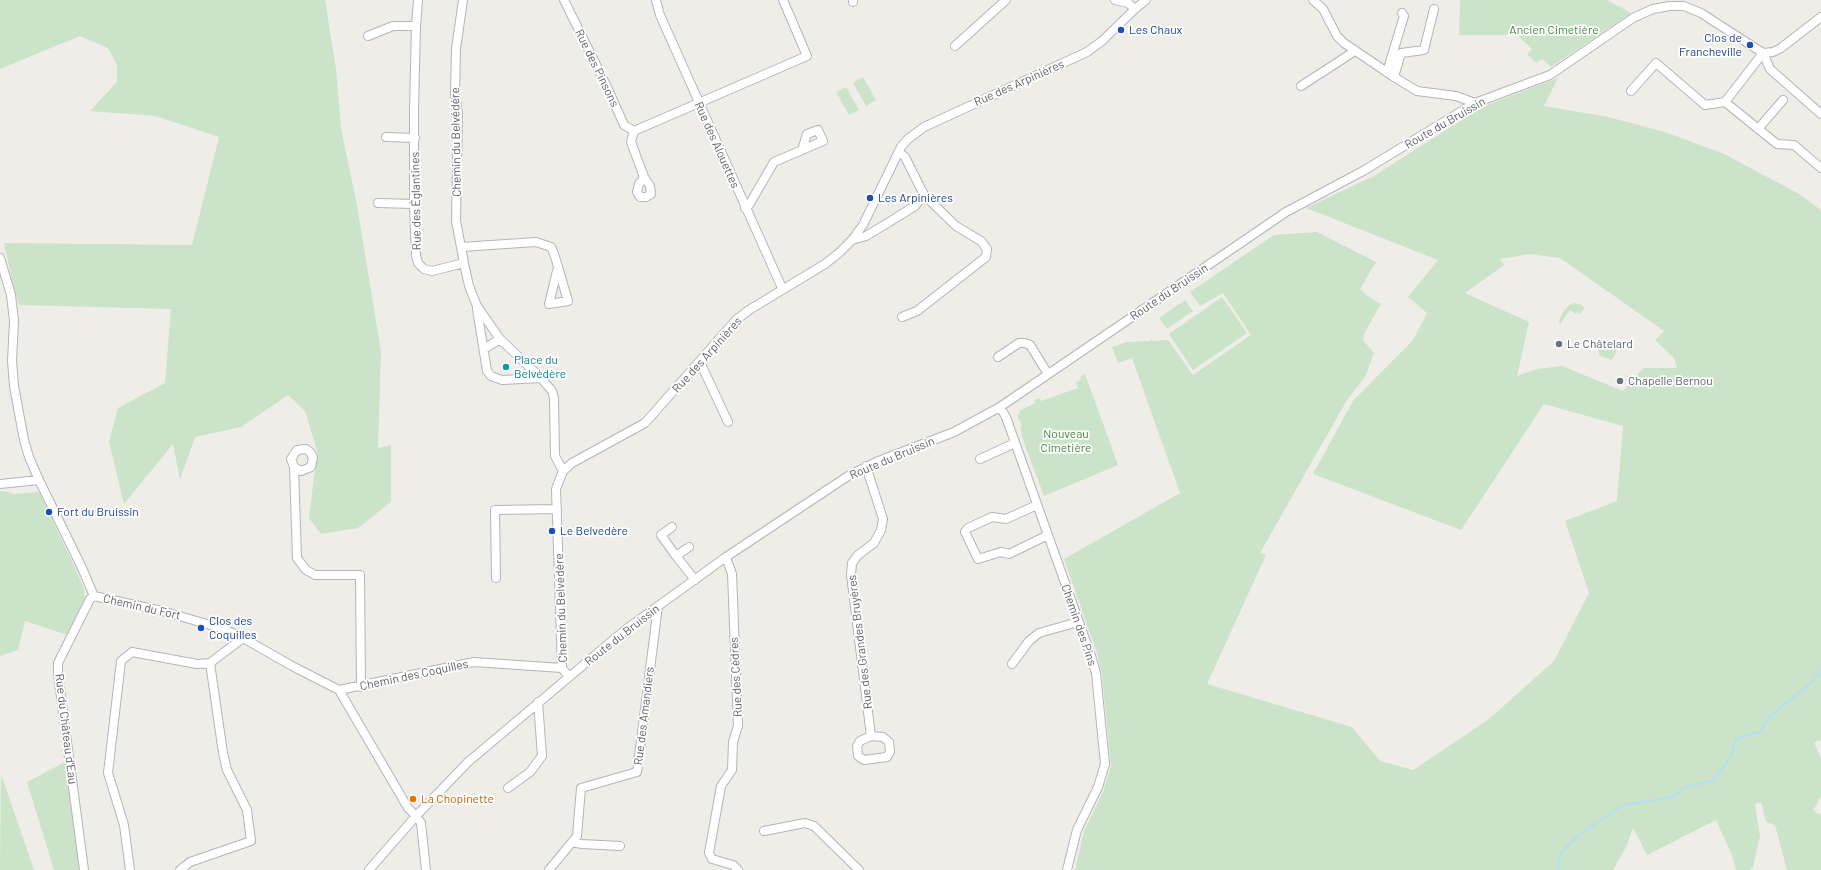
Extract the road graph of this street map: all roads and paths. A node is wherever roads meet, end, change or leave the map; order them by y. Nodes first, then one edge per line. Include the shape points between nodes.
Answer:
1 (418, 0) edge
2 (463, 0) edge
3 (564, 0) edge
4 (656, 0) edge
5 (783, 0) edge
6 (1006, 0) edge
7 (1115, 0) edge
8 (1146, 0) edge
9 (1313, 0) edge
10 (1134, 9) junction
11 (1434, 9) dead end
12 (1402, 13) dead end
13 (1821, 17) edge
14 (416, 26) junction
15 (368, 36) dead end
16 (956, 46) dead end
17 (1355, 51) junction
18 (1763, 53) junction
19 (1390, 75) junction
20 (1301, 86) dead end
21 (1631, 91) dead end
22 (1783, 100) dead end
23 (1725, 102) junction
24 (699, 104) junction
25 (1475, 104) junction
26 (1821, 114) edge
27 (1758, 129) junction
28 (634, 131) junction
29 (386, 137) dead end
30 (415, 138) junction
31 (802, 150) dead end
32 (899, 152) junction
33 (1821, 168) edge
34 (644, 177) dead end
35 (924, 195) junction
36 (378, 203) dead end
37 (414, 204) junction
38 (745, 208) junction
39 (852, 240) junction
40 (461, 248) junction
41 (0, 258) edge
42 (464, 263) junction
43 (558, 267) dead end
44 (2, 275) edge
45 (782, 288) junction
46 (477, 306) junction
47 (902, 317) dead end
48 (500, 339) junction
49 (484, 350) junction
50 (998, 357) dead end
51 (700, 362) junction
52 (1048, 374) junction
53 (541, 378) junction
54 (1000, 407) junction
55 (728, 422) dead end
56 (1015, 443) junction
57 (980, 459) dead end
58 (866, 466) junction
59 (294, 467) dead end
60 (563, 471) junction
61 (39, 480) junction
62 (0, 484) edge
63 (1037, 505) junction
64 (557, 509) junction
65 (672, 527) dead end
66 (1048, 535) junction
67 (689, 547) dead end
68 (676, 556) junction
69 (726, 557) junction
70 (496, 578) dead end
71 (695, 580) junction
72 (94, 596) junction
73 (658, 606) junction
74 (1078, 622) junction
75 (243, 638) junction
76 (210, 663) junction
77 (1012, 664) dead end
78 (562, 668) junction
79 (569, 677) junction
80 (361, 686) junction
81 (339, 690) junction
82 (538, 702) junction
83 (871, 736) dead end
84 (508, 788) dead end
85 (416, 816) junction
86 (764, 831) dead end
87 (572, 842) junction
88 (620, 846) dead end
89 (84, 870) edge
90 (130, 870) edge
91 (180, 870) edge
92 (369, 870) edge
93 (426, 870) edge
94 (550, 870) edge
95 (738, 870) edge
96 (859, 870) edge
97 (1066, 870) edge

1 - 14 street, Rue des Églantines
2 - 40 street, Chemin du Belvédère via 456,49 455,94 458,113 456,222
3 - 28 street, Rue des Pinsons via 624,125
4 - 24 street, Rue des Alouettes via 660,15
5 - 24 street via 807,56
6 - 16 street
7 - 10 street via 1128,3
8 - 10 street, Rue des Arpinières
9 - 17 street via 1323,9 1337,36
10 - 32 street, Rue des Arpinières via 1102,41 1087,52 924,126 908,139
11 - 19 street via 1424,50 1401,53
12 - 19 street via 1404,16
13 - 18 street via 1781,48
14 - 15 street via 393,26
14 - 30 street, Rue des Églantines
17 - 19 street
17 - 20 street
18 - 23 street
18 - 25 street, Route du Bruissin via 1701,13 1684,6 1669,6 1653,9 1633,18 1550,75
18 - 26 street via 1770,69
19 - 25 street via 1417,91 1456,96
21 - 23 street via 1656,63 1705,105
22 - 27 street
23 - 27 street
24 - 28 street
24 - 38 street, Rue des Alouettes
25 - 52 street, Route du Bruissin via 1363,171 1286,212
27 - 33 street via 1776,144 1794,145
28 - 34 street via 631,142
29 - 30 street, Rue des Églantines
30 - 37 street, Rue des Églantines
31 - 38 street via 774,162
32 - 35 street via 905,157
32 - 39 street, Rue des Arpinières via 866,219
35 - 39 street, Rue des Arpinières via 915,206 866,236
35 - 47 street via 956,226 981,241 987,250 986,257 917,311
36 - 37 street
37 - 42 street, Rue des Églantines via 418,263 424,269 432,271
38 - 45 street, Rue des Alouettes
39 - 45 street, Rue des Arpinières via 825,264
40 - 42 street, Chemin du Belvédère
40 - 43 street via 536,242 550,247
41 - 44 street, Chemin du Fort
42 - 46 street, Chemin du Belvédère
44 - 61 street, Chemin du Fort via 10,295 14,321 14,386 24,440
45 - 51 street, Rue des Arpinières via 736,320
46 - 48 street, Chemin du Belvédère
46 - 49 street, Chemin du Belvédère
48 - 49 street
48 - 53 street, Chemin du Belvédère
49 - 53 street, Chemin du Belvédère via 487,371 496,379
50 - 52 street via 1019,343 1025,343 1030,345
51 - 55 street
51 - 60 street, Rue des Arpinières via 645,423 572,463
52 - 54 street, Route du Bruissin
53 - 60 street, Chemin du Belvédère via 552,391 554,398 554,456
54 - 56 street, Chemin des Pins
54 - 58 street, Route du Bruissin via 954,432
56 - 57 street
56 - 63 street, Chemin des Pins
58 - 69 street, Route du Bruissin via 834,484
58 - 83 street, Rue des Grandes Bruyères via 883,519 881,530 874,542 852,563 851,575
59 - 80 street via 297,558 306,570 315,575 360,575
60 - 64 street, Chemin du Belvédère via 556,489
61 - 62 street
61 - 72 street, Chemin du Fort
63 - 66 street, Chemin des Pins
63 - 66 street via 1006,519 992,517 968,528 965,532 978,559 1001,552 1008,554
64 - 70 street via 495,510
64 - 78 street, Chemin du Belvédère
65 - 68 street via 661,535
66 - 74 street, Chemin des Pins
67 - 68 street
68 - 71 street
69 - 71 street, Route du Bruissin
69 - 95 street, Rue des Cèdres via 732,574 738,726 733,742 732,770 721,786 709,853 712,858 733,865
71 - 73 street, Route du Bruissin
72 - 75 street, Chemin du Fort via 162,611 224,629
72 - 89 street, Rue du Château d'Eau via 90,599 58,662
73 - 79 street, Route du Bruissin
73 - 87 street, Rue des Amandiers via 637,772 581,788 577,836
74 - 77 street via 1039,633 1029,641
74 - 97 street, Chemin des Pins via 1096,673 1105,764 1098,787 1077,830
75 - 76 street
75 - 81 street, Chemin du Fort
76 - 90 street via 198,664 132,652 121,661 108,773 124,825
76 - 91 street via 223,753 227,770 248,810 250,841 190,862
78 - 79 street, Chemin du Belvédère
78 - 80 street, Chemin des Coquilles via 474,662
79 - 82 street, Route du Bruissin
80 - 81 street, Chemin des Coquilles
81 - 85 street via 408,808
82 - 84 street via 542,756 530,772
82 - 85 street, Route du Bruissin via 468,762
85 - 92 street, Route du Bruissin
85 - 93 street via 421,823
86 - 96 street via 805,824 814,826
87 - 88 street
87 - 94 street, Rue des Amandiers

